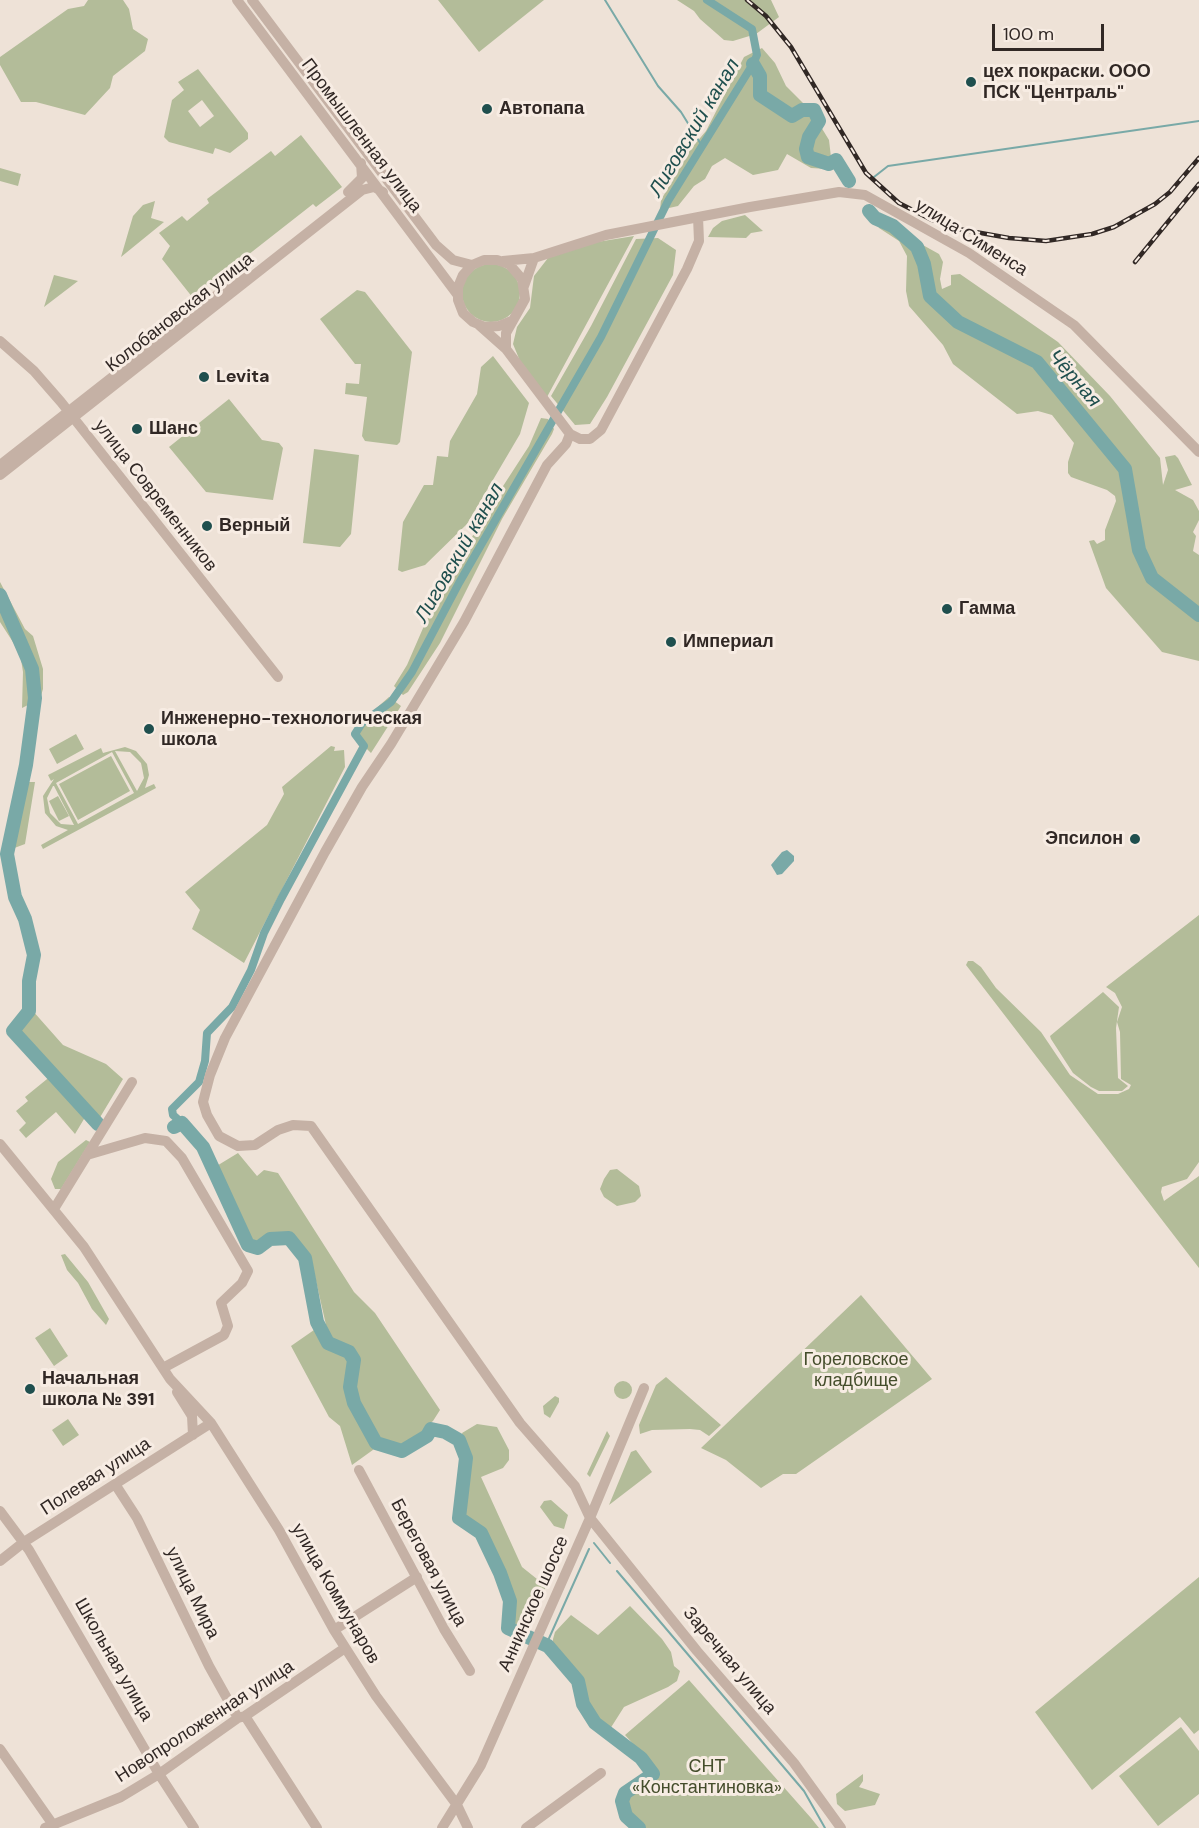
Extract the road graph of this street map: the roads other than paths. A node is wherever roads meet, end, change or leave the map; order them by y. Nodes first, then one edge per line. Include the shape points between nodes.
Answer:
1 (237, 0) edge
2 (252, 0) edge
3 (361, 163) junction
4 (383, 192) junction
5 (698, 217) junction
6 (534, 258) junction
7 (503, 261) junction
8 (472, 265) junction
9 (524, 286) junction
10 (457, 294) junction
11 (511, 321) junction
12 (479, 325) junction
13 (0, 341) edge
14 (506, 350) junction
15 (71, 415) junction
16 (570, 434) junction
17 (1199, 452) edge
18 (0, 465) edge
19 (0, 475) edge
20 (278, 677) dead end
21 (132, 1082) dead end
22 (0, 1144) edge
23 (87, 1155) junction
24 (54, 1209) junction
25 (162, 1368) junction
26 (170, 1379) junction
27 (644, 1388) dead end
28 (211, 1423) junction
29 (193, 1435) junction
30 (359, 1470) dead end
31 (115, 1484) junction
32 (0, 1511) edge
33 (590, 1518) junction
34 (24, 1542) junction
35 (0, 1561) edge
36 (417, 1577) junction
37 (334, 1630) junction
38 (345, 1648) junction
39 (470, 1671) dead end
40 (241, 1717) junction
41 (0, 1749) edge
42 (601, 1773) dead end
43 (159, 1774) junction
44 (457, 1805) junction
45 (50, 1827) edge
46 (194, 1828) edge
47 (317, 1828) edge
48 (442, 1828) edge
49 (468, 1828) edge
50 (526, 1828) edge
51 (841, 1828) edge

1 - 3 street, Промышленная улица
2 - 8 street, Промышленная улица via 436,245 453,260
3 - 4 street, Промышленная улица
3 - 15 street, Колобановская улица via 363,175 358,185
4 - 10 street, Промышленная улица
4 - 15 street, Колобановская улица via 374,187 362,190
5 - 6 street, улица Сименса via 586,240
5 - 16 street via 699,241 687,269 601,430 585,440
5 - 17 street, улица Сименса via 839,192 880,201 969,253 1074,325
6 - 7 street, улица Сименса
6 - 9 street
7 - 8 street via 490,259
7 - 9 street via 514,268
8 - 10 street via 462,275
9 - 11 street via 523,305
10 - 12 street via 463,313
11 - 12 street via 492,327
11 - 14 street
12 - 14 street
13 - 15 street, улица Современников via 34,371
14 - 16 street
15 - 18 street, Колобановская улица
15 - 19 street, Колобановская улица
15 - 20 street, улица Современников
16 - 33 street, Заречная улица via 547,465 464,622 330,843 225,1038 203,1102 219,1136 238,1146 255,1145 293,1125 311,1126 520,1423 575,1486
21 - 23 street
22 - 24 street, улица Коммунаров
23 - 24 street
23 - 25 street via 145,1138 166,1141 182,1158 245,1262 246,1278 221,1303 228,1326 224,1335
24 - 25 street, улица Коммунаров
25 - 26 street, улица Коммунаров
26 - 28 street, улица Коммунаров
26 - 29 street, улица Коммунаров via 192,1416
27 - 33 street, Аннинское шоссе
28 - 29 street, Полевая улица
28 - 37 street, улица Коммунаров via 279,1530
29 - 31 street, Полевая улица
30 - 36 street, Береговая улица
31 - 34 street, Полевая улица
31 - 40 street, улица Мира via 137,1518 208,1666
32 - 34 street, Школьная улица
33 - 44 street, Аннинское шоссе via 481,1765
33 - 51 street, Заречная улица via 794,1763
34 - 35 street, Полевая улица
34 - 43 street, Школьная улица
36 - 37 street
36 - 39 street, Береговая улица
37 - 38 street, улица Коммунаров
38 - 40 street, Новопроложенная улица
38 - 44 street, улица Коммунаров
40 - 43 street, Новопроложенная улица
40 - 47 street, улица Мира
41 - 45 street
42 - 50 street
43 - 45 street, Новопроложенная улица via 121,1797
43 - 46 street, Школьная улица
44 - 48 street, Аннинское шоссе
44 - 49 street, улица Коммунаров

